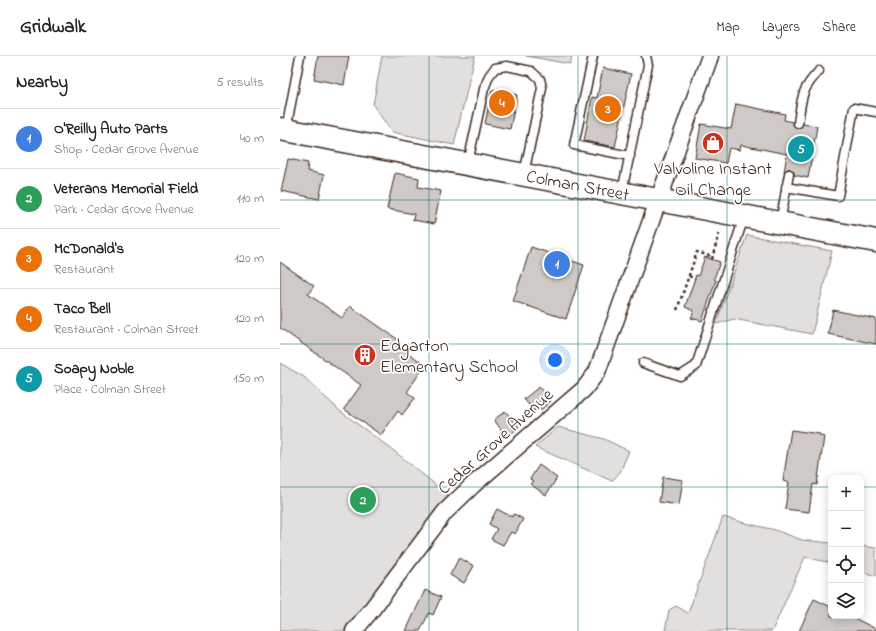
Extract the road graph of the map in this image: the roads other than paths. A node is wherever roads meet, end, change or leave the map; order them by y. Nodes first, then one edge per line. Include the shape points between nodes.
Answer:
1 (300, 56) edge
2 (593, 56) edge
3 (646, 56) edge
4 (710, 56) edge
5 (819, 71) dead end
6 (876, 112) edge
7 (798, 123) dead end
8 (283, 129) edge
9 (630, 156) junction
10 (468, 164) junction
11 (524, 174) junction
12 (789, 174) dead end
13 (786, 187) junction
14 (622, 193) junction
15 (658, 200) junction
16 (744, 215) junction
17 (780, 222) junction
18 (876, 241) edge
19 (643, 363) dead end
20 (354, 631) edge

1 - 8 lane
2 - 9 lane via 574,145
3 - 9 lane via 648,65
4 - 15 street, Cedar Grove Avenue
5 - 7 lane via 804,90
6 - 13 lane via 854,108 838,196
8 - 10 main road, Colman Street
9 - 14 lane
10 - 11 main road, Colman Street
10 - 11 lane via 484,88 495,68 507,66 531,71 540,79 542,88
11 - 14 main road, Colman Street
12 - 13 lane
13 - 17 lane
14 - 15 main road, Colman Street
15 - 16 main road, Colman Street
15 - 20 street, Cedar Grove Avenue via 597,372 584,389 445,512
16 - 17 main road, Colman Street
16 - 19 lane via 696,366 680,376
17 - 18 main road, Colman Street

